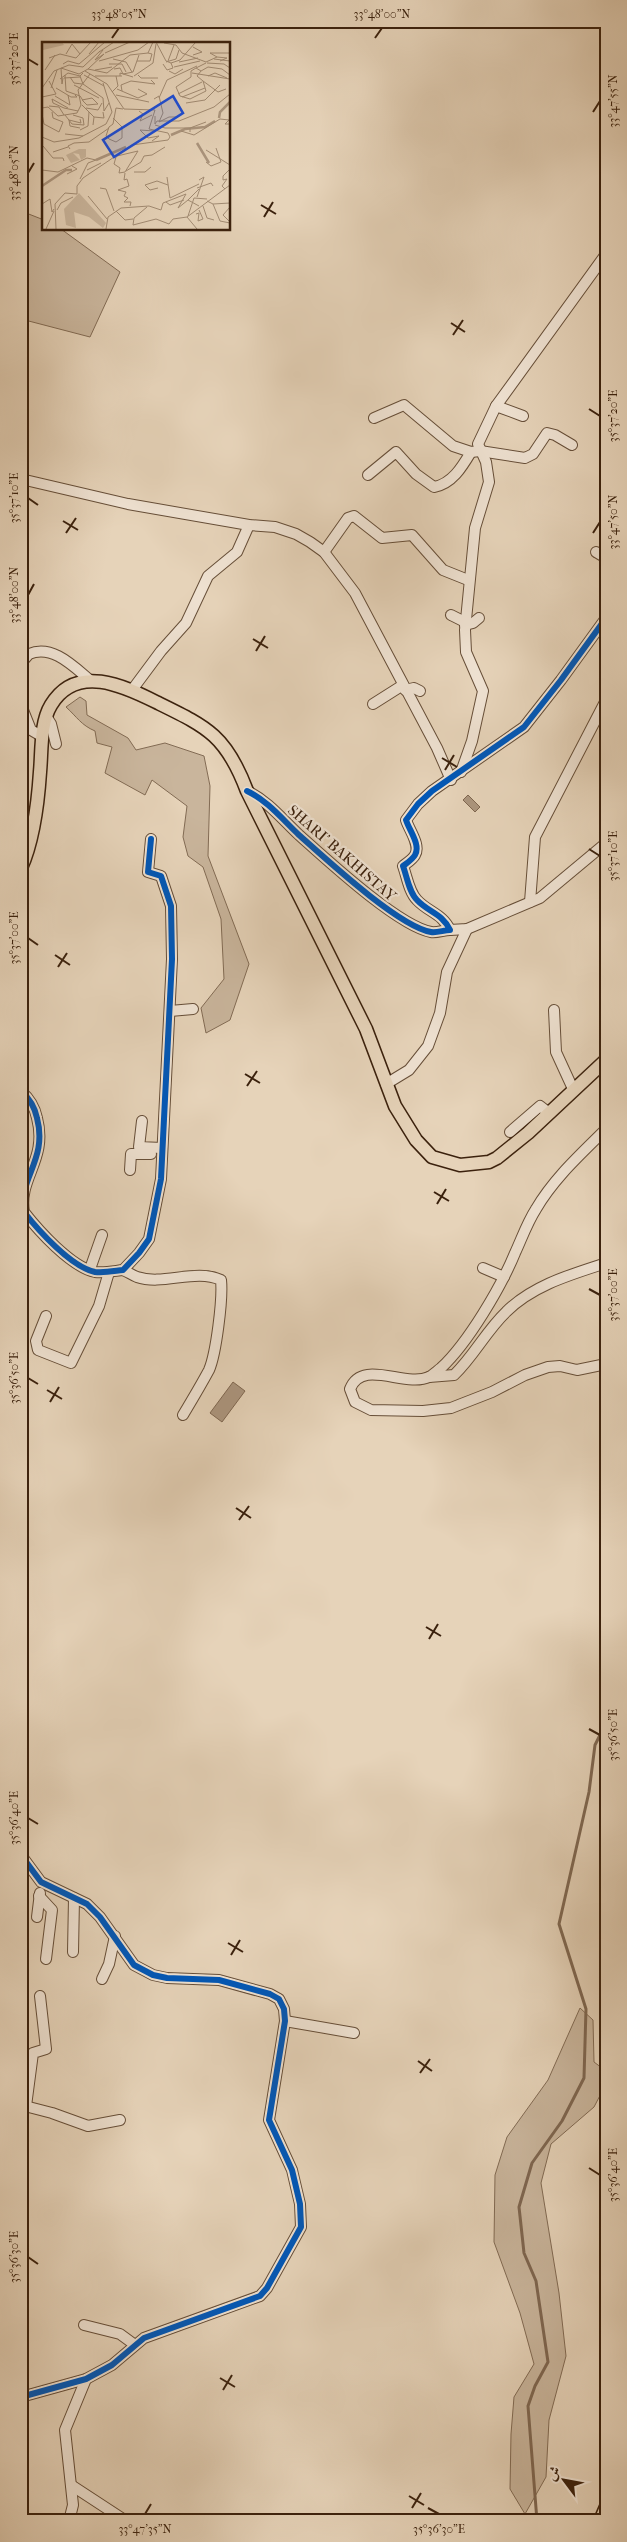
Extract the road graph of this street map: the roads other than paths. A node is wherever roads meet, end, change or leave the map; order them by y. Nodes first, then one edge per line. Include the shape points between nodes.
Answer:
1 (606, 254) edge
2 (496, 406) junction
3 (523, 416) dead end
4 (374, 418) dead end
5 (572, 445) dead end
6 (476, 452) junction
7 (368, 475) dead end
8 (21, 479) edge
9 (248, 525) junction
10 (324, 552) junction
11 (596, 552) dead end
12 (606, 558) edge
13 (468, 580) junction
14 (451, 614) dead end
15 (479, 618) dead end
16 (606, 618) edge
17 (465, 624) junction
18 (21, 663) edge
19 (91, 681) junction
20 (404, 688) junction
21 (132, 690) junction
22 (420, 691) dead end
23 (606, 700) edge
24 (373, 704) dead end
25 (21, 705) edge
26 (46, 716) junction
27 (23, 721) edge
28 (43, 737) junction
29 (56, 744) dead end
30 (461, 772) junction
31 (451, 780) junction
32 (247, 791) junction
33 (151, 839) dead end
34 (606, 843) edge
35 (21, 868) edge
36 (530, 902) junction
37 (467, 929) junction
38 (450, 930) junction
39 (193, 1009) dead end
40 (554, 1010) dead end
41 (170, 1011) junction
42 (606, 1060) edge
43 (386, 1084) junction
44 (573, 1089) junction
45 (21, 1091) edge
46 (549, 1112) junction
47 (142, 1121) dead end
48 (510, 1132) dead end
49 (599, 1132) edge
50 (162, 1151) junction
51 (130, 1170) dead end
52 (102, 1235) dead end
53 (603, 1264) dead end
54 (483, 1268) dead end
55 (90, 1269) junction
56 (123, 1270) junction
57 (109, 1272) junction
58 (504, 1277) junction
59 (46, 1316) dead end
60 (606, 1364) edge
61 (429, 1377) junction
62 (183, 1414) dead end
63 (21, 1855) edge
64 (41, 1882) junction
65 (39, 1896) junction
66 (74, 1898) junction
67 (37, 1917) dead end
68 (115, 1936) junction
69 (73, 1952) dead end
70 (46, 1959) dead end
71 (102, 1979) dead end
72 (40, 1996) dead end
73 (285, 2021) junction
74 (354, 2033) dead end
75 (24, 2105) edge
76 (120, 2120) dead end
77 (84, 2324) dead end
78 (134, 2345) junction
79 (86, 2379) junction
80 (21, 2396) edge
81 (71, 2485) junction
82 (606, 2508) edge
83 (69, 2521) edge
84 (126, 2521) edge
85 (600, 2521) edge

1 - 2 street
2 - 3 street
2 - 6 street
4 - 6 street via 404,405 453,446
5 - 6 street via 555,434 547,434 533,454 525,458
6 - 7 street via 451,480 440,486 427,483 396,452
6 - 13 street via 486,462 489,482 475,528 473,562
8 - 9 street via 128,504
9 - 10 street via 287,530
9 - 21 street via 237,552 208,576 186,622
10 - 13 street via 348,518 354,516 382,538 412,535 443,570
10 - 20 street via 355,593
11 - 12 street
13 - 17 street
14 - 17 street
15 - 17 street
16 - 30 street, SHARI' BAKHISTAY via 533,718
17 - 30 street via 466,652 483,691
18 - 19 street via 29,654 46,652 65,659
19 - 21 main road
19 - 26 main road via 68,689 51,704
20 - 22 street
20 - 24 street
20 - 31 street
21 - 32 main road via 210,731 234,758
23 - 36 street via 536,838
25 - 27 street
26 - 28 main road
26 - 29 street
27 - 28 street
28 - 35 main road via 36,814
30 - 31 street, SHARI' BAKHISTAY
31 - 38 street, SHARI' BAKHISTAY via 432,791 410,812 406,820 416,850 415,856 404,866 415,899 445,919
32 - 38 street, SHARI' BAKHISTAY via 260,797 299,835 388,910 432,932
32 - 43 main road via 362,1020
33 - 41 street via 148,872 160,876 171,906 167,988
34 - 36 street via 551,890
36 - 37 street
37 - 38 street
37 - 43 street via 447,972 440,1014 428,1046 409,1070
39 - 41 street
40 - 44 street via 556,1052
41 - 50 street
42 - 44 main road
43 - 46 main road via 395,1106 422,1149 432,1157 460,1165 497,1158
44 - 46 main road
45 - 55 street via 36,1113 41,1133 40,1148 24,1191 24,1212 69,1257
46 - 48 street via 540,1106
47 - 50 street via 139,1147
49 - 58 street via 544,1195
50 - 51 street via 131,1154
50 - 56 street via 157,1204 149,1239
52 - 55 street
53 - 61 street via 550,1283 525,1296 506,1312 474,1355 454,1375
54 - 58 street
55 - 57 street
56 - 57 street
56 - 62 street via 138,1278 205,1276 220,1280 218,1328 210,1368
57 - 59 street via 98,1306 71,1363 38,1350 36,1341
58 - 61 street via 454,1355
60 - 61 street via 577,1370 560,1366 539,1369 469,1402 440,1410 372,1410 362,1407 351,1397 352,1382 360,1375 414,1380
63 - 64 street
64 - 65 street
64 - 66 street
65 - 67 street
65 - 70 street via 52,1910
66 - 68 street via 87,1904
66 - 69 street
68 - 71 street
68 - 73 street via 134,1965 153,1975 219,1980 270,1994 279,1999
72 - 75 street via 46,2049 33,2053
73 - 74 street
73 - 78 street via 269,2120 287,2157 296,2186 301,2217 296,2239 260,2296 158,2332
75 - 76 street via 88,2126
77 - 78 street via 120,2334
78 - 79 street via 112,2365
79 - 80 street
79 - 81 street via 65,2430
81 - 83 street via 73,2505
81 - 84 street
82 - 85 main road

